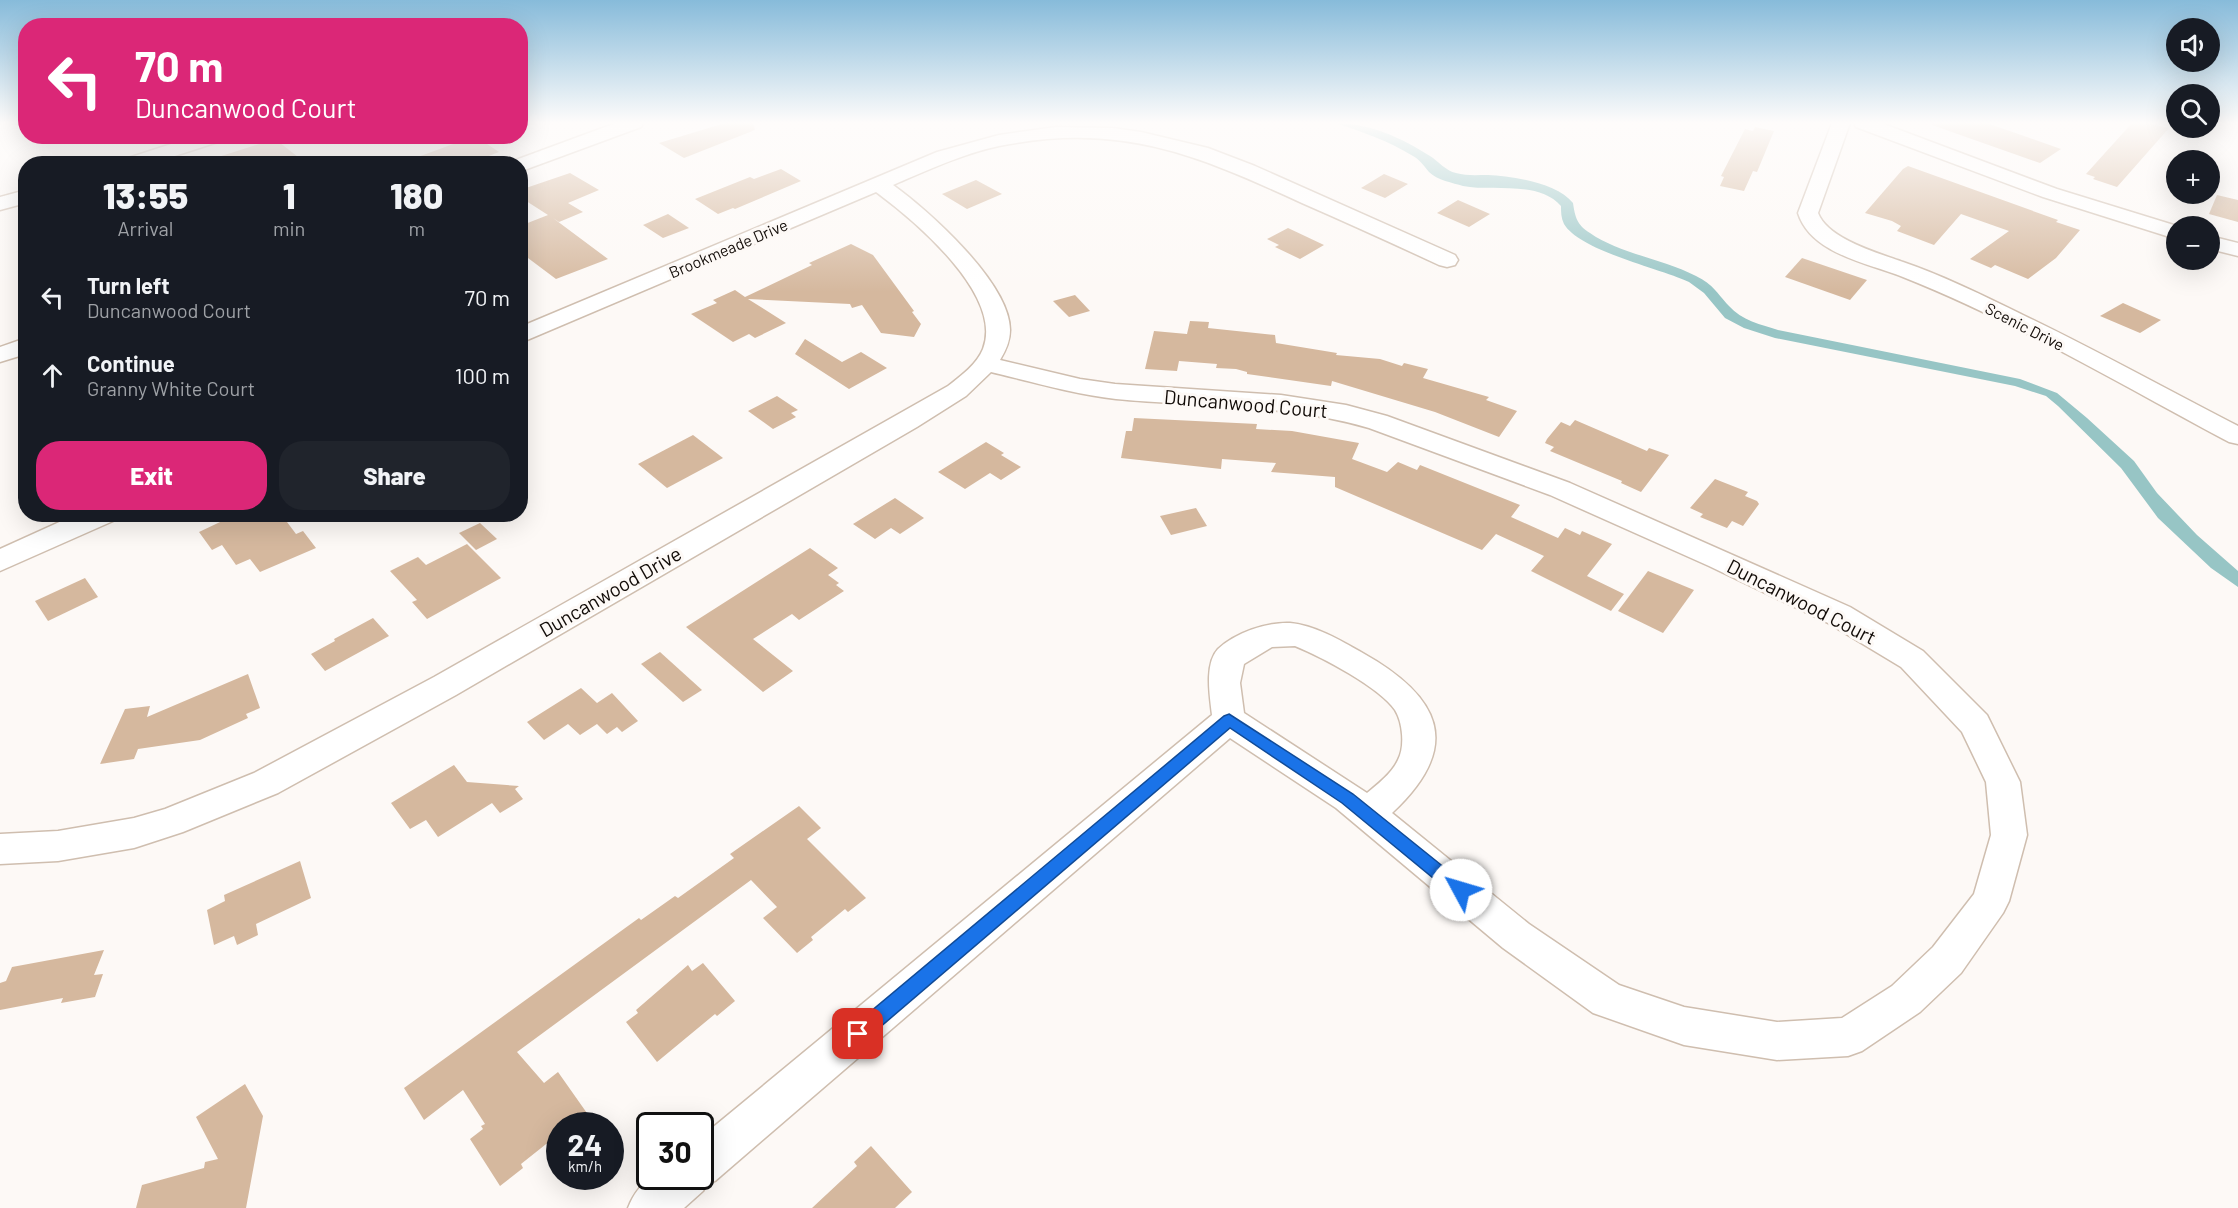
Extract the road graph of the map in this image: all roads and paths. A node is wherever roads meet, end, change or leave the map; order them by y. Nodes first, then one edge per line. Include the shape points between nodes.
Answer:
1 (889, 179) edge
2 (1267, 179) edge
3 (1819, 179) edge
4 (2014, 179) edge
5 (878, 184) junction
6 (18, 198) edge
7 (0, 204) edge
8 (2166, 230) edge
9 (2220, 245) edge
10 (2238, 250) edge
11 (1447, 260) dead end
12 (528, 333) edge
13 (18, 348) edge
14 (0, 355) edge
15 (986, 364) junction
16 (2238, 436) edge
17 (86, 522) edge
18 (0, 561) edge
19 (1229, 720) junction
20 (1368, 814) junction
21 (0, 849) edge
22 (714, 1154) edge
23 (671, 1190) edge
24 (650, 1208) edge

1 - 5 street, Brookmeade Drive
2 - 11 street, Brookmeade Drive
3 - 16 street, Scenic Drive via 1808,213 1810,223 1834,241 1972,299
4 - 8 street
5 - 12 street, Brookmeade Drive
5 - 15 street, Duncanwood Drive via 906,203 932,229 969,269 992,303 998,338
6 - 7 street
9 - 10 street
13 - 14 street
15 - 20 street, Duncanwood Court via 1080,386 1281,403 1378,422 1560,489 1719,559 1839,615 1912,659 1975,724 2003,782 2009,835 1990,901 1947,960 1906,999 1848,1037 1777,1041 1684,1026 1607,1000 1516,936
15 - 21 street, Duncanwood Drive via 963,387 908,422 266,783 134,833 58,846
17 - 18 street
19 - 20 street, Duncanwood Court
19 - 20 street via 1224,682 1229,658 1274,635 1299,636 1330,648 1370,672 1405,700 1417,721 1417,754 1408,774
19 - 22 street
23 - 24 street

